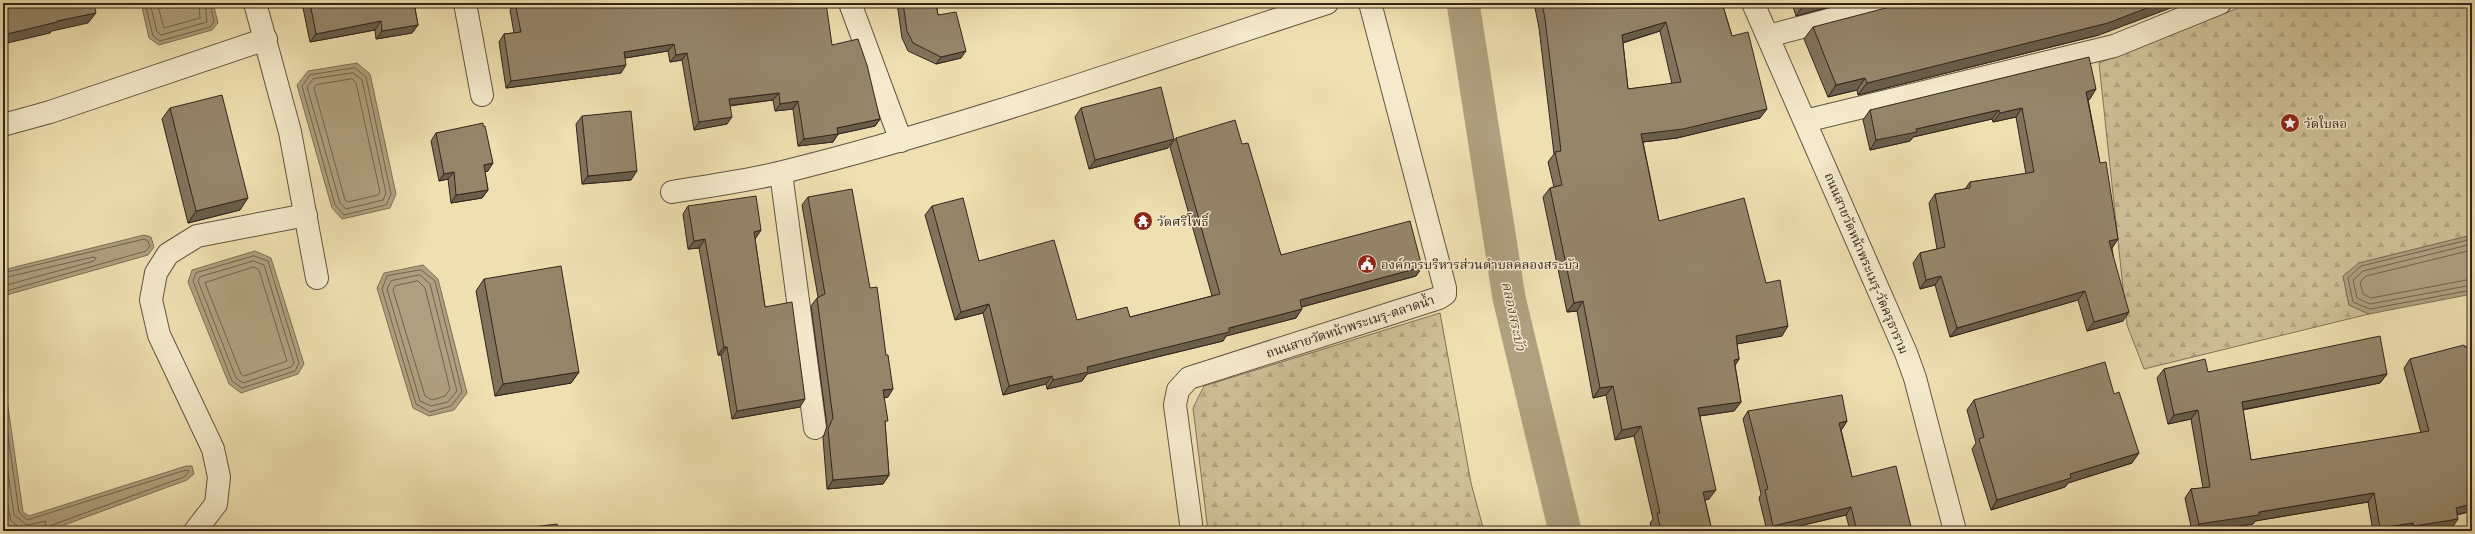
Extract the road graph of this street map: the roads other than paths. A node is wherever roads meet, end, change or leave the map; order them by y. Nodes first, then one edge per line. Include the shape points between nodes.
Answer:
1 (255, 3) edge
2 (465, 3) edge
3 (850, 3) edge
4 (1327, 3) edge
5 (1370, 3) edge
6 (1753, 3) edge
7 (1893, 3) edge
8 (2220, 3) edge
9 (1768, 36) junction
10 (266, 39) junction
11 (482, 95) dead end
12 (1805, 121) junction
13 (3, 125) edge
14 (901, 141) junction
15 (781, 173) junction
16 (672, 192) dead end
17 (306, 215) junction
18 (317, 278) dead end
19 (814, 428) dead end
20 (195, 531) edge
21 (1192, 531) edge
22 (1955, 531) edge

1 - 10 street
2 - 11 street
3 - 14 street
4 - 14 street via 1024,105
5 - 21 street, ถนนสายวัดหน้าพระเมรุ-ตลาดน้ำ via 1445,294 1189,378 1178,390 1175,405
6 - 9 street, ถนนสายวัดหน้าพระเมรุ-วัดครุธาราม
7 - 9 street
8 - 12 street via 2114,46
9 - 12 street, ถนนสายวัดหน้าพระเมรุ-วัดครุธาราม
10 - 13 street via 50,112
10 - 17 street via 290,132
12 - 22 street, ถนนสายวัดหน้าพระเมรุ-วัดครุธาราม via 1906,353 1927,420
14 - 15 street
15 - 16 street
15 - 19 street
17 - 18 street
17 - 20 street via 197,236 168,254 156,273 151,300 159,335 213,449 219,477 216,504

